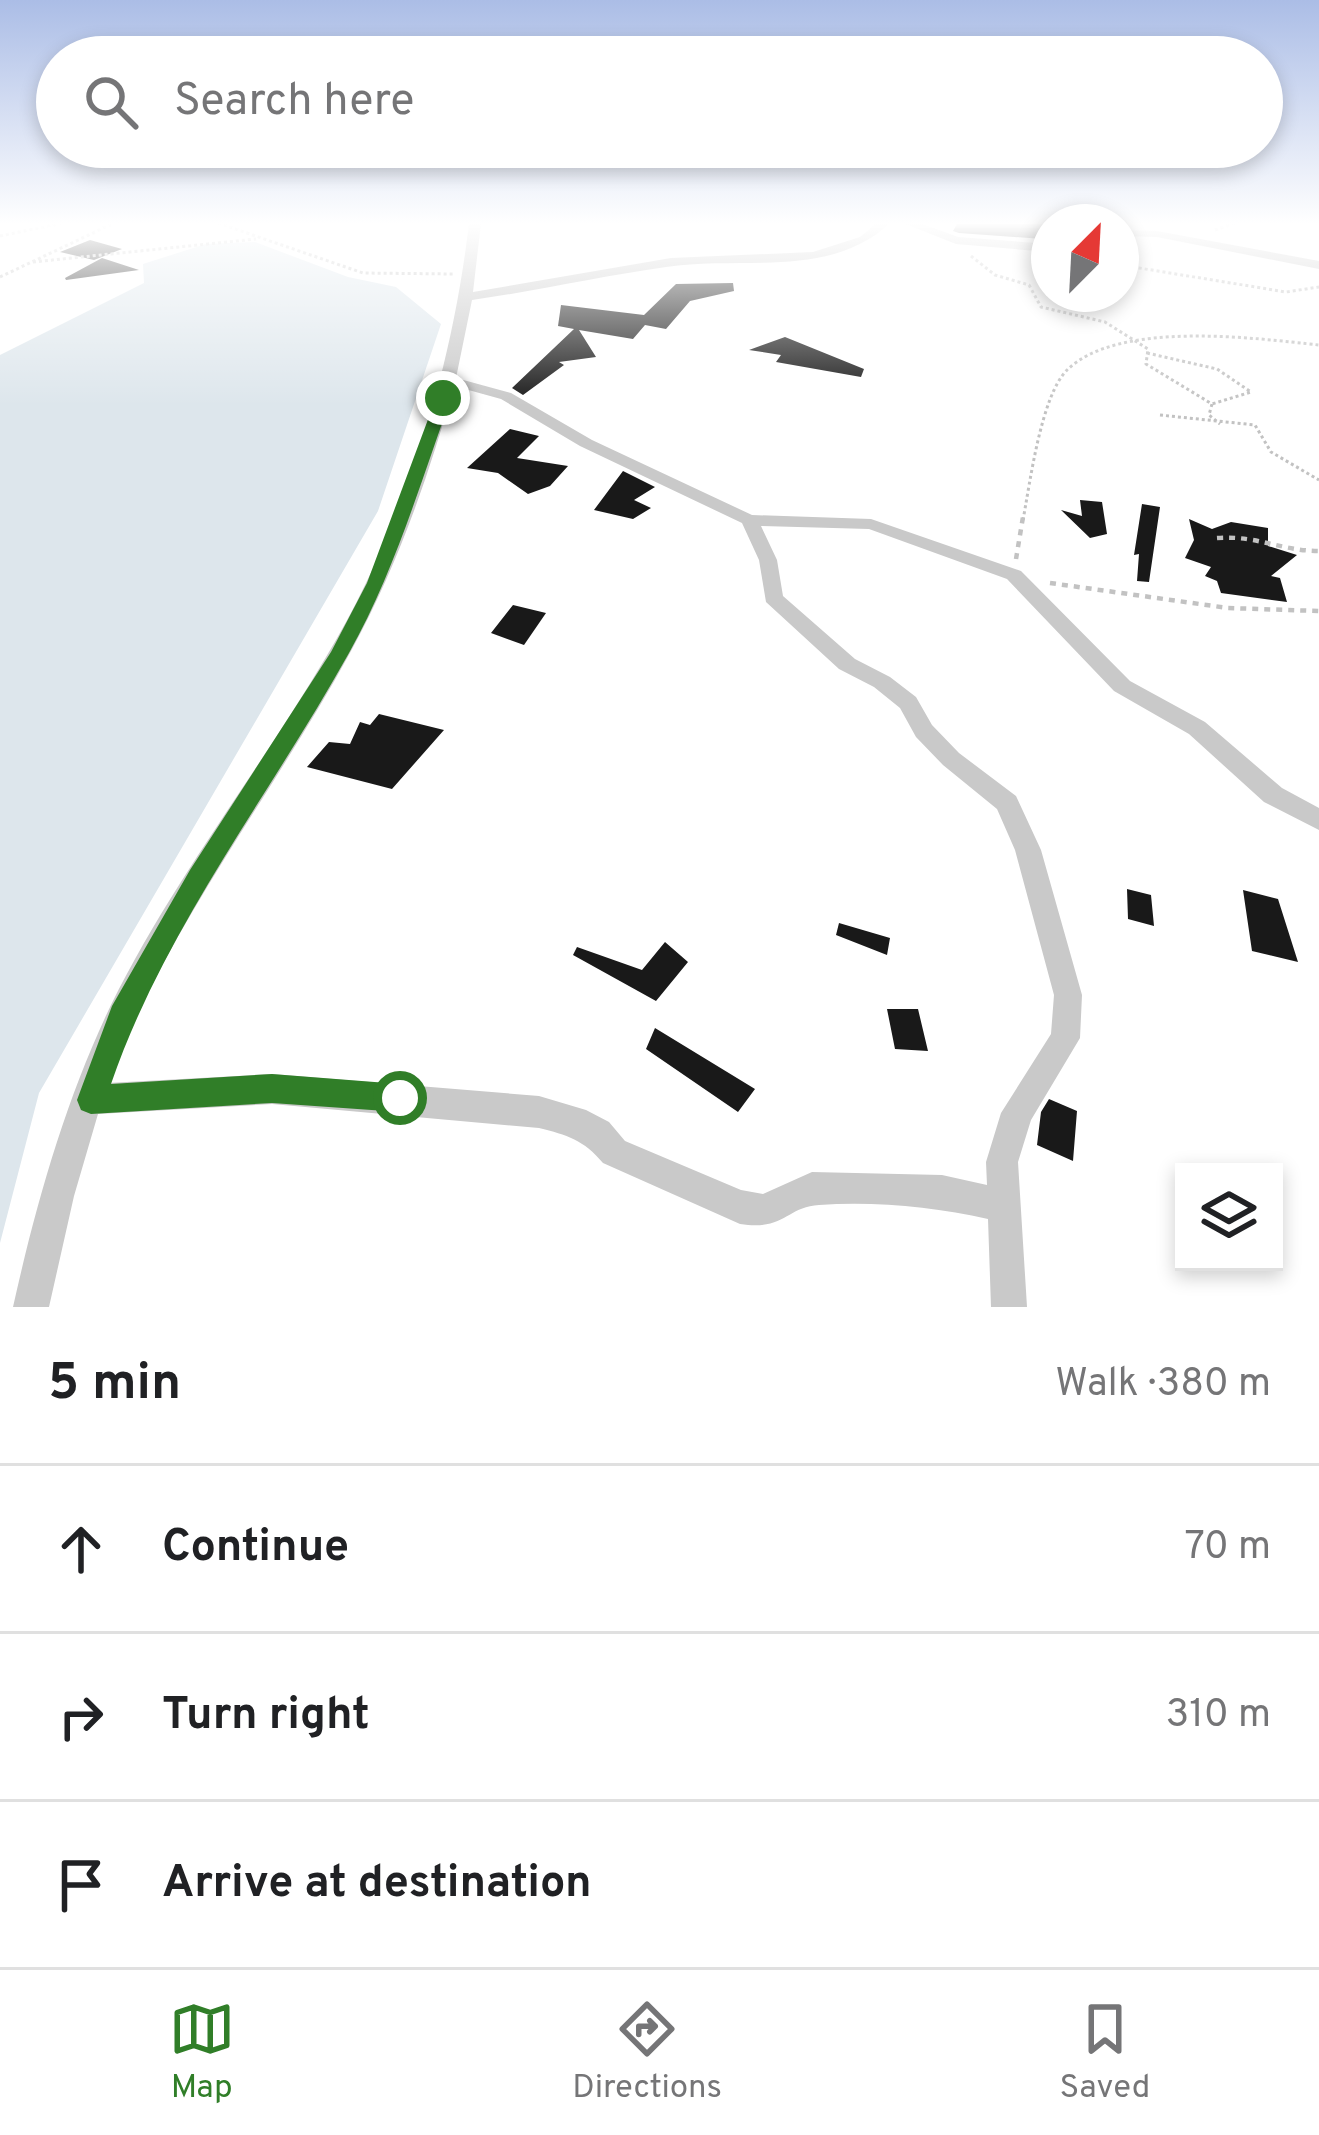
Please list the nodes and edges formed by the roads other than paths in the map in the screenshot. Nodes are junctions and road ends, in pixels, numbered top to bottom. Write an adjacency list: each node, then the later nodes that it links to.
1 (464, 284): 3 (street)
2 (544, 284): 3 (street)
3 (462, 298): 4 (street)
4 (451, 381): 5 (street); 7 (street)
5 (749, 520): 6 (street); 8 (street)
6 (1319, 820)
7 (91, 1100): 8 (street); 9 (street)
8 (1002, 1204): 10 (street)
9 (31, 1307)
10 (1009, 1307)

